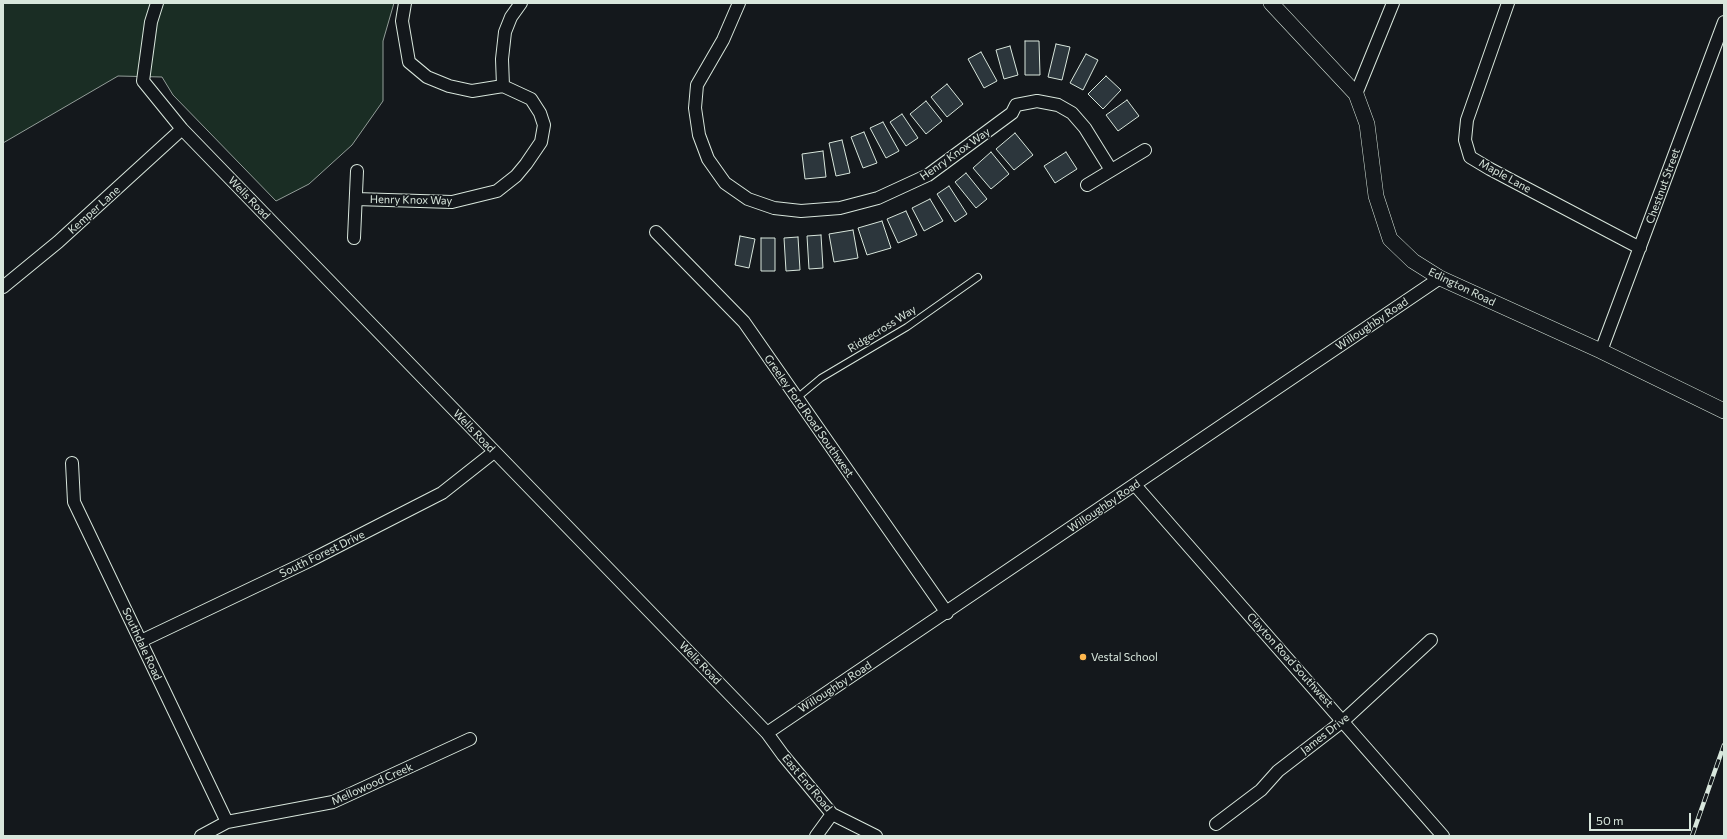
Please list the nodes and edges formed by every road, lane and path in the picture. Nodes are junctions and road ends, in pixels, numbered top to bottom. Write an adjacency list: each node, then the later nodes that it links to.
1 (157, 3): 11 (street, Wells Road)
2 (405, 3): 9 (street)
3 (521, 3): 9 (street)
4 (739, 3): 13 (street, Henry Knox Way)
5 (1270, 3): 10 (street, Edington Road)
6 (1393, 3): 10 (street)
7 (1508, 3): 19 (street, Maple Lane)
8 (1724, 22): 19 (street, Chestnut Street)
9 (503, 86): 16 (street, Henry Knox Way)
10 (1356, 94): 21 (street, Edington Road)
11 (182, 129): 22 (street, Kemper Lane); 26 (street, Wells Road)
12 (1145, 150): 13 (street)
13 (1111, 170): 15 (street)
14 (357, 171): 16 (street)
15 (1087, 185)
16 (356, 199): 18 (street)
17 (656, 232): 24 (street, Greeley Ford Road Southwest)
18 (354, 238)
19 (1640, 248): 23 (street, Chestnut Street)
20 (978, 277): 24 (lane, Ridgecross Way)
21 (1440, 278): 23 (street, Edington Road); 28 (street, Willoughby Road)
22 (3, 287)
23 (1601, 351): 25 (street, Edington Road)
24 (797, 398): 29 (street, Greeley Ford Road Southwest)
25 (1724, 411)
26 (494, 452): 31 (street, South Forest Drive); 33 (street, Wells Road)
27 (72, 463): 31 (street, Southdale Road)
28 (1135, 485): 29 (street, Willoughby Road); 32 (street, Clayton Road Southwest)
29 (947, 613): 33 (street, Willoughby Road)
30 (1431, 640): 32 (street, James Drive)
31 (141, 641): 36 (street, Southdale Road)
32 (1343, 721): 37 (street, James Drive); 41 (street, Clayton Road Southwest)
33 (767, 733): 35 (street, East End Road)
34 (470, 738): 36 (street, Mellowood Creek)
35 (832, 814): 39 (street); 40 (street, East End Road)
36 (226, 822): 38 (street, Mellowood Creek)
37 (1216, 824)
38 (201, 836)
39 (816, 836)
40 (876, 836)
41 (1443, 836)

